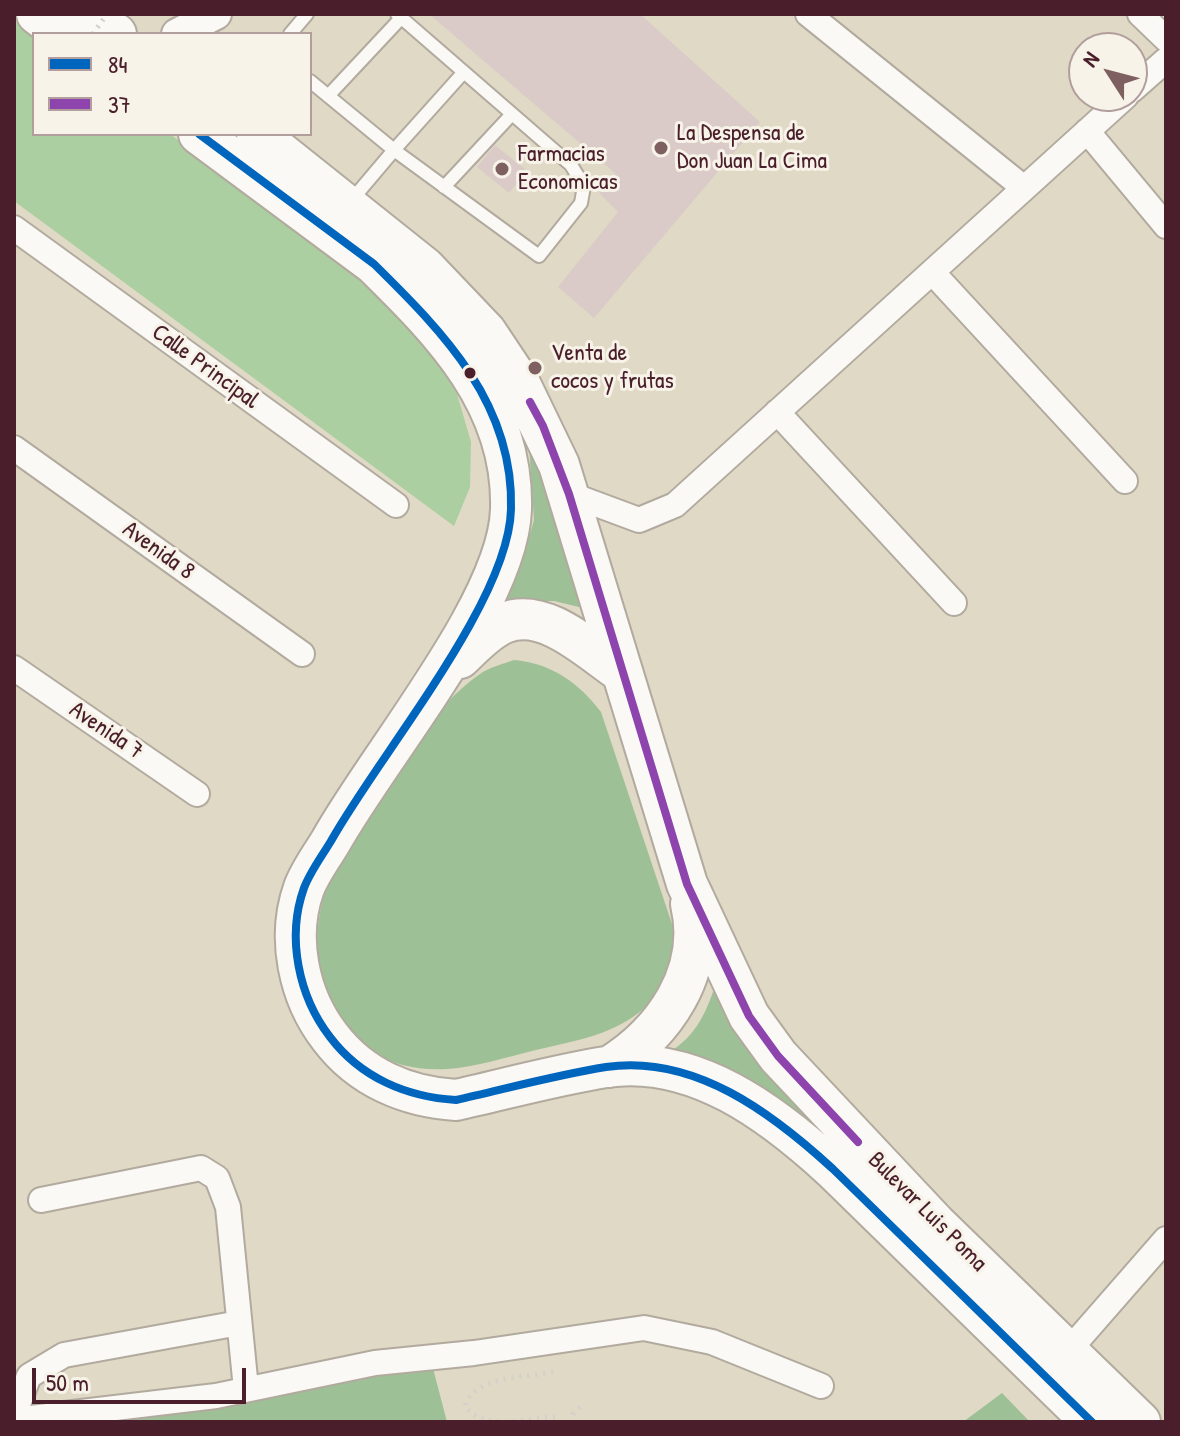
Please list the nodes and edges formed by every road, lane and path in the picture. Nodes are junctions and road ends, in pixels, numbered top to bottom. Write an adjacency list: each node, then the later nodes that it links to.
1 (37, 14): 9 (highway)
2 (87, 14): 11 (highway)
3 (107, 14): 10 (path, bridge)
4 (307, 14): 13 (lane)
5 (808, 14): 27 (street)
6 (1140, 14): 14 (street)
7 (399, 16): 16 (lane); 19 (lane)
8 (213, 22): 12 (street)
9 (61, 32)
10 (94, 32)
11 (113, 32)
12 (183, 32)
13 (292, 32)
14 (1166, 39)
15 (1166, 60): 17 (street)
16 (463, 73): 21 (lane); 25 (lane)
17 (1148, 76)
18 (312, 83): 19 (lane)
19 (328, 96): 25 (lane)
20 (1108, 112): 22 (street)
21 (512, 114): 26 (lane); 26 (lane)
22 (1087, 131): 27 (street); 29 (street)
23 (202, 136): 41 (highway)
24 (260, 136): 28 (highway, Bulevar Luis Poma)
25 (394, 150): 26 (lane); 28 (lane)
26 (444, 187)
27 (1024, 188): 31 (street)
28 (348, 204): 35 (highway, Bulevar Luis Poma)
29 (1166, 226)
30 (14, 228): 36 (street, Calle Principal)
31 (932, 272): 32 (street); 34 (street)
32 (777, 412): 35 (street); 37 (street)
33 (14, 448): 38 (street, Avenida 8)
34 (1125, 481)
35 (569, 494): 40 (highway, Bulevar Luis Poma)
36 (396, 505)
37 (954, 603)
38 (302, 654)
39 (14, 668): 42 (street, Avenida 7)
40 (620, 671): 41 (highway); 43 (highway, Bulevar Luis Poma)
41 (430, 686): 44 (highway, Bulevar Luis Poma)
42 (197, 794)
43 (687, 884): 44 (highway); 49 (highway, Bulevar Luis Poma)
44 (609, 1067): 48 (highway, Bulevar Luis Poma)
45 (41, 1200): 47 (street)
46 (1166, 1239): 49 (street)
47 (239, 1323): 52 (street); 54 (street)
48 (1004, 1339): 49 (highway); 57 (highway, Bulevar Luis Poma)
49 (1069, 1350): 58 (highway, Bulevar Luis Poma)
50 (553, 1372): 55 (path)
51 (821, 1386): 52 (street)
52 (246, 1389): 54 (street)
53 (584, 1403): 56 (path)
54 (14, 1417)
55 (556, 1422)
56 (575, 1422)
57 (1092, 1422)
58 (1140, 1422)

